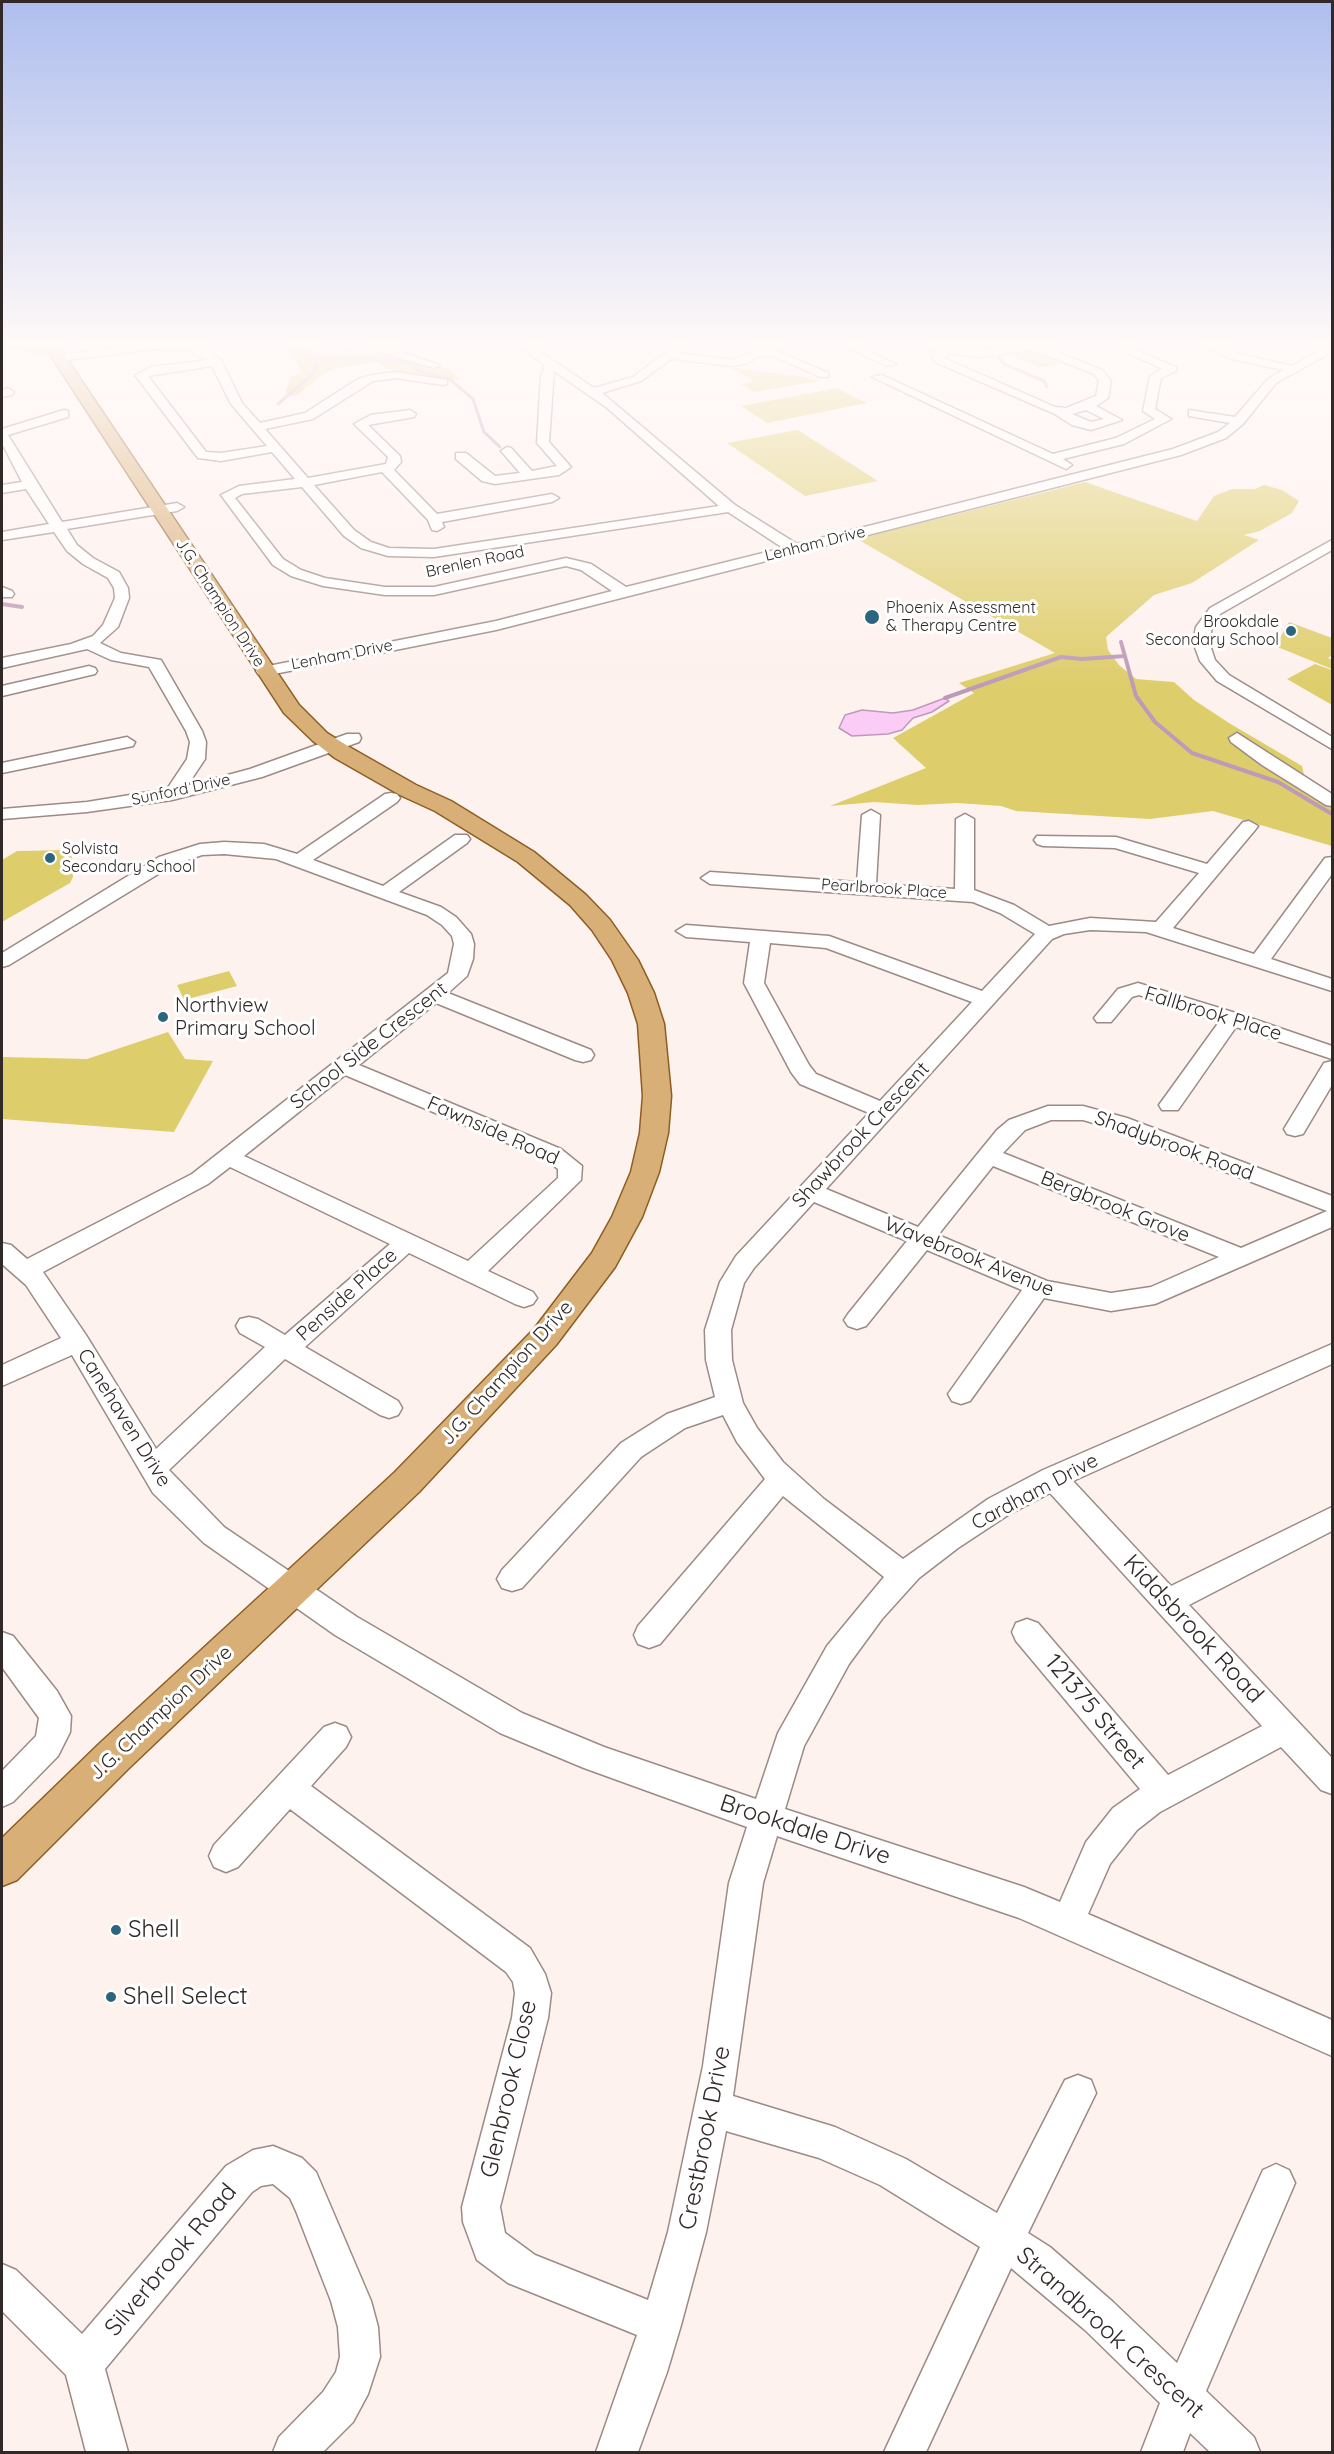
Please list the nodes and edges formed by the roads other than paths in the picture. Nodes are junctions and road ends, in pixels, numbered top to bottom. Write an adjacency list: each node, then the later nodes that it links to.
1 (16, 459): 15 (street)
2 (136, 459): 19 (main road, J.G. Champion Drive)
3 (286, 459): 14 (street)
4 (394, 459): 11 (street)
5 (464, 459): 13 (street)
6 (514, 459): 13 (street)
7 (557, 459): 13 (street)
8 (672, 459): 18 (street)
9 (1053, 459): 12 (street)
10 (1146, 459): 12 (street, Lenham Drive)
11 (385, 468): 14 (street); 17 (street)
12 (1087, 475): 23 (street, Lenham Drive)
13 (529, 476)
14 (307, 482): 18 (street); 24 (street, Brenlen Road)
15 (30, 485): 16 (street); 20 (street)
16 (2, 489)
17 (552, 498)
18 (730, 508): 23 (street)
19 (168, 509): 20 (street); 27 (main road, J.G. Champion Drive)
20 (58, 527): 21 (street); 25 (street)
21 (2, 536)
22 (1332, 544): 35 (street)
23 (795, 549): 24 (street, Lenham Drive)
24 (625, 593): 27 (street, Lenham Drive)
25 (89, 644): 26 (street); 38 (street)
26 (2, 663)
27 (274, 669): 29 (main road, J.G. Champion Drive); 36 (main road, J.G. Champion Drive)
28 (89, 671): 30 (street)
29 (297, 684)
30 (2, 691)
31 (310, 701): 32 (main road, J.G. Champion Drive)
32 (353, 738): 36 (street, Sunford Drive); 41 (main road, J.G. Champion Drive)
33 (1237, 738): 40 (street)
34 (127, 742): 37 (street)
35 (1332, 744)
36 (331, 746): 38 (street, Sunford Drive); 41 (main road, J.G. Champion Drive)
37 (2, 768)
38 (172, 795): 42 (street, Sunford Drive)
39 (391, 798): 48 (street)
40 (1332, 801)
41 (443, 806): 101 (main road, J.G. Champion Drive)
42 (2, 814)
43 (872, 815): 52 (street)
44 (965, 819): 54 (street)
45 (1249, 826): 50 (street)
46 (461, 839): 53 (street)
47 (1043, 840): 50 (street)
48 (299, 861): 53 (street, School Side Crescent); 59 (street, School Side Crescent)
49 (1332, 862): 60 (street)
50 (1211, 871): 55 (street)
51 (710, 878): 52 (street, Pearlbrook Place)
52 (866, 888): 54 (street, Pearlbrook Place)
53 (385, 893): 62 (street, School Side Crescent)
54 (964, 895): 57 (street, Pearlbrook Place)
55 (1161, 929): 57 (street); 60 (street)
56 (686, 931): 58 (street)
57 (1048, 934): 63 (street, Shawbrook Crescent)
58 (761, 936): 63 (street); 71 (street)
59 (2, 961)
60 (1259, 961): 61 (street)
61 (1332, 985)
62 (434, 995): 67 (street); 68 (street, School Side Crescent)
63 (986, 1000): 71 (street, Shawbrook Crescent)
64 (1104, 1018): 65 (street, Fallbrook Place)
65 (1233, 1018): 66 (street, Fallbrook Place); 70 (street)
66 (1332, 1053)
67 (583, 1055)
68 (343, 1066): 74 (street, School Side Crescent); 83 (street, Fawnside Road)
69 (1332, 1068): 72 (street)
70 (1170, 1105)
71 (883, 1111): 75 (street, Shawbrook Crescent)
72 (1295, 1129)
73 (988, 1156): 76 (street, Shadybrook Road); 78 (street, Shadybrook Road); 81 (street, Bergbrook Grove)
74 (228, 1157): 79 (street); 82 (street, School Side Crescent)
75 (810, 1191): 78 (street, Wavebrook Avenue); 93 (street, Shawbrook Crescent)
76 (1332, 1205)
77 (1332, 1218): 81 (street, Wavebrook Avenue)
78 (921, 1238): 84 (street, Wavebrook Avenue); 86 (street, Shadybrook Road)
79 (407, 1242): 83 (street); 89 (street, Penside Place)
80 (2, 1251): 82 (street, Canehaven Drive)
81 (1241, 1257): 84 (street, Wavebrook Avenue)
82 (26, 1270): 88 (street, Canehaven Drive)
83 (471, 1273): 85 (street)
84 (1038, 1287): 92 (street)
85 (524, 1298)
86 (857, 1320)
87 (249, 1326): 89 (street, Penside Place)
88 (77, 1342): 91 (street); 95 (street, Canehaven Drive)
89 (285, 1347): 94 (street, Penside Place); 95 (street)
90 (1332, 1353): 97 (street, Cardham Drive)
91 (2, 1377)
92 (961, 1394)
93 (730, 1403): 96 (street, Shawbrook Crescent); 100 (street)
94 (389, 1408)
95 (153, 1468): 101 (street, Canehaven Drive)
96 (782, 1478): 99 (street, Shawbrook Crescent); 104 (street)
97 (1053, 1478): 99 (street, Cardham Drive); 102 (street, Kiddsbrook Road)
98 (1332, 1518): 102 (street)
99 (904, 1576): 112 (street, Cardham Drive)
100 (512, 1579)
101 (293, 1590): 112 (street, Brookdale Drive); 114 (main road, J.G. Champion Drive)
102 (1168, 1602): 106 (street, Kiddsbrook Road)
103 (1027, 1632): 111 (street, 121375 Street)
104 (649, 1635)
105 (2, 1645): 110 (street)
106 (1286, 1729): 108 (street, Kiddsbrook Road); 111 (street)
107 (335, 1737): 109 (street)
108 (1332, 1780)
109 (288, 1788): 113 (street); 122 (street, Glenbrook Close)
110 (2, 1792)
111 (1163, 1793): 115 (street)
112 (765, 1817): 115 (street, Brookdale Drive); 118 (street, Crestbrook Drive)
113 (226, 1856)
114 (2, 1866)
115 (1068, 1922): 116 (street, Brookdale Drive)
116 (1332, 2038)
117 (1078, 2093): 120 (street)
118 (712, 2108): 120 (street, Strandbrook Crescent); 122 (street, Crestbrook Drive)
119 (1275, 2183): 124 (street)
120 (1004, 2240): 124 (street, Strandbrook Crescent); 128 (street)
121 (2, 2284): 123 (street)
122 (661, 2325): 127 (street, Crestbrook Drive)
123 (83, 2364): 125 (street); 126 (street, Silverbrook Road)
124 (1183, 2396): 129 (street); 130 (street, Strandbrook Crescent)
125 (107, 2452)
126 (294, 2452)
127 (616, 2452)
128 (904, 2452)
129 (1162, 2452)
130 (1239, 2452)

